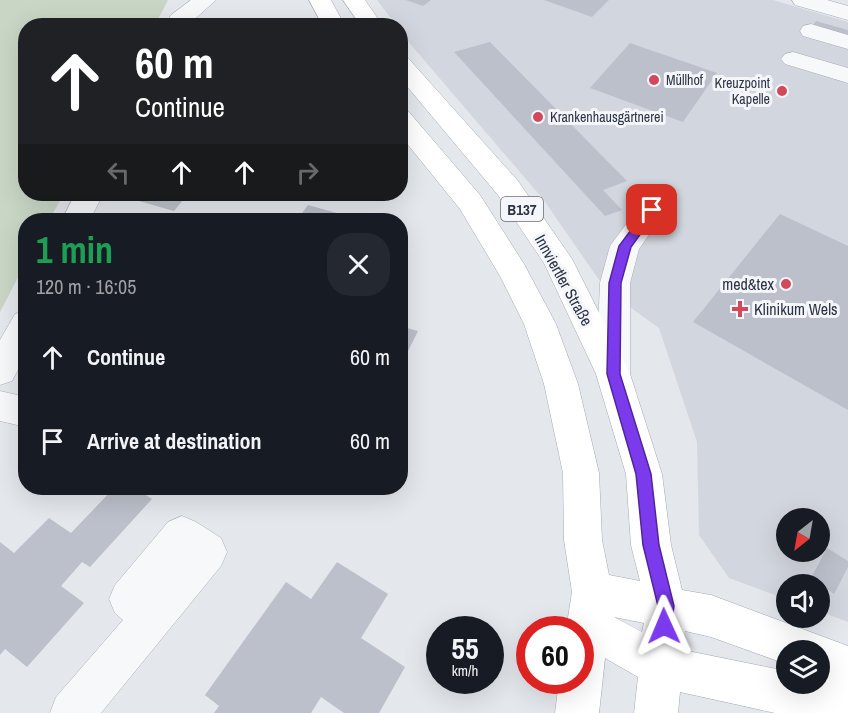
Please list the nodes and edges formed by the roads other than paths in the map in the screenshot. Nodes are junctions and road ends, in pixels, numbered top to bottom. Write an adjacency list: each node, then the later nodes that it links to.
1 (205, 0): 6 (street)
2 (320, 0): 7 (main road)
3 (354, 0): 8 (main road)
4 (816, 1): 5 (street)
5 (848, 13)
6 (182, 18)
7 (330, 18)
8 (366, 18)
9 (811, 31): 10 (street)
10 (848, 42)
11 (793, 59): 13 (street)
12 (408, 72): 18 (main road, Innviertler Straße / B137)
13 (848, 76)
14 (408, 128): 22 (main road, B137)
15 (652, 210): 18 (street)
16 (18, 338): 17 (street)
17 (0, 371)
18 (614, 374): 21 (main road, Innviertler Straße / B137)
19 (0, 406): 20 (street)
20 (18, 410)
21 (666, 606): 22 (main road); 24 (main road); 26 (main road, Innviertler Straße / B137)
22 (590, 608): 26 (main road); 30 (main road, B137)
23 (152, 617): 29 (street)
24 (778, 640)
25 (830, 659): 27 (main road)
26 (661, 666): 28 (main road); 31 (main road, Innviertler Straße / B137)
27 (848, 668)
28 (848, 706)
29 (72, 713)
30 (577, 713)
31 (656, 713)

